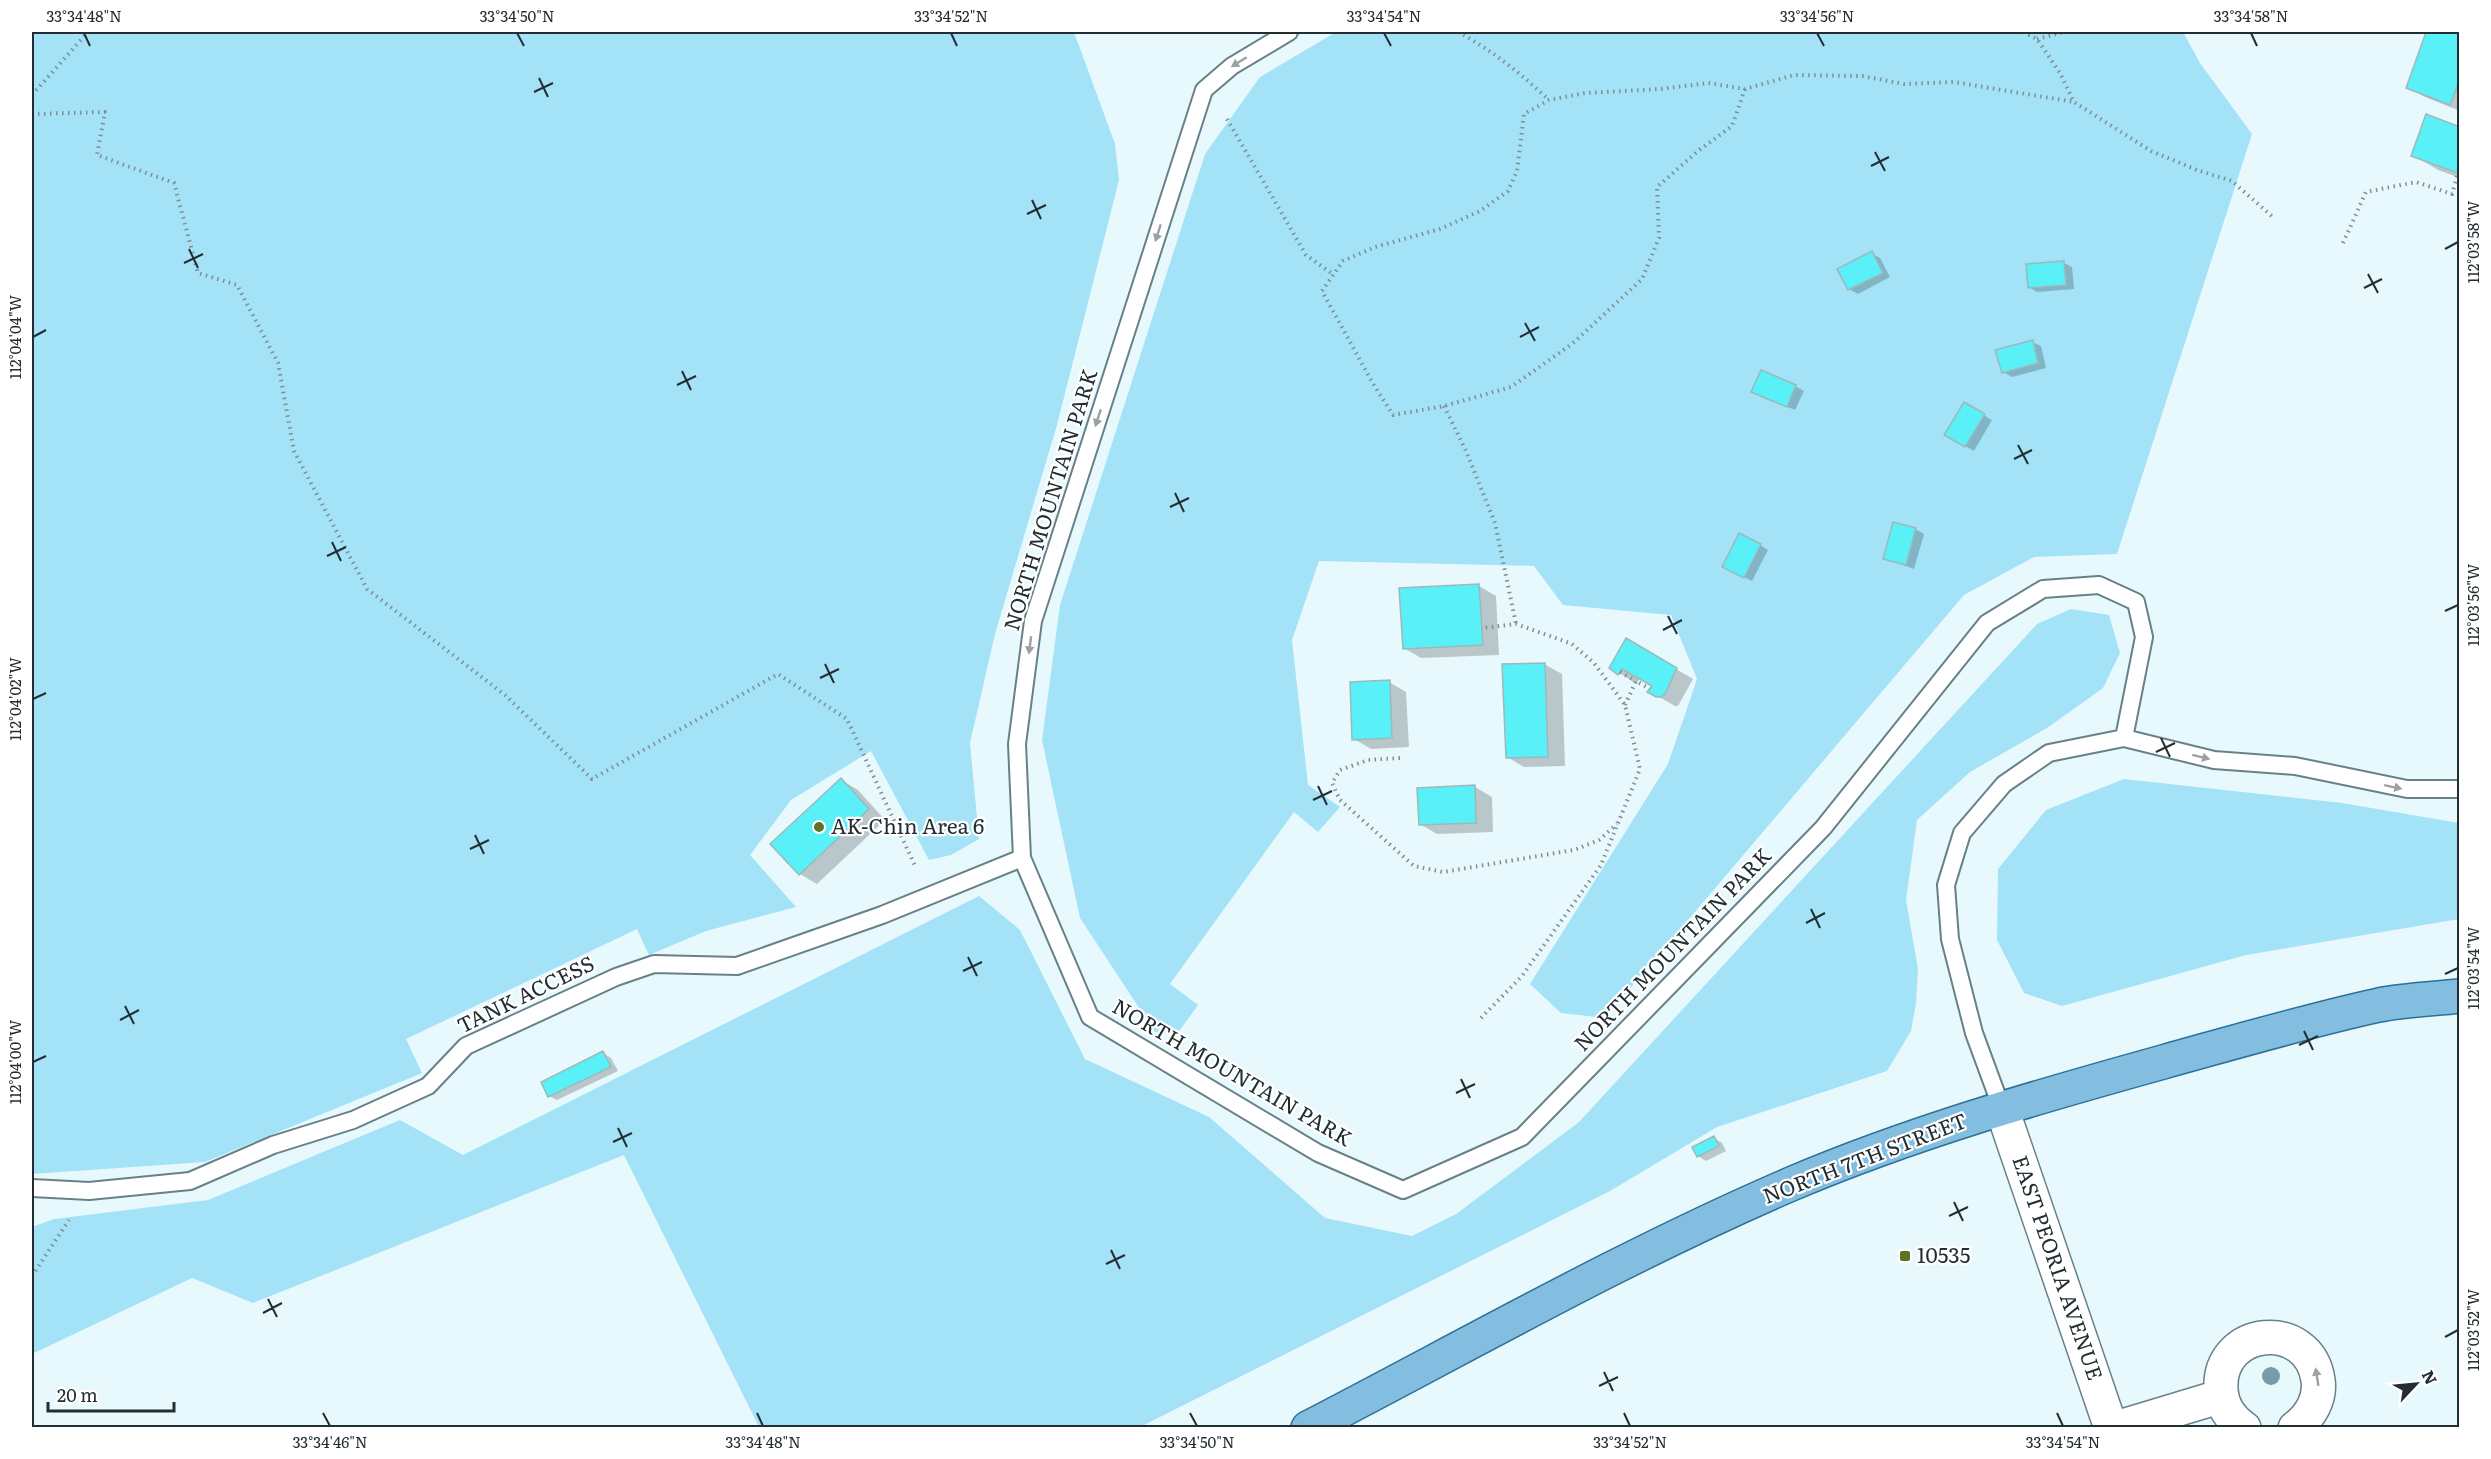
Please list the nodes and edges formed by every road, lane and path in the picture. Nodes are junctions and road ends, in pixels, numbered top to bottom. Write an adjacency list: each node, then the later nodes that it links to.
1 (88, 32): 8 (path)
2 (1289, 32): 28 (lane, NORTH MOUNTAIN PARK, one-way to 28)
3 (1458, 32): 9 (path)
4 (2023, 32): 6 (path)
5 (2064, 32): 6 (path)
6 (2037, 39): 10 (path)
7 (1746, 89): 9 (path); 10 (path); 17 (path)
8 (32, 95)
9 (1550, 100): 16 (path)
10 (2074, 102): 14 (path)
11 (32, 114): 29 (path)
12 (1229, 121): 16 (path)
13 (2458, 173): 15 (path)
14 (2275, 219)
15 (2343, 243)
16 (1334, 275): 17 (path)
17 (1444, 406): 18 (path)
18 (1516, 624): 19 (path); 23 (path)
19 (1482, 628)
20 (1620, 672): 21 (path)
21 (1636, 681): 22 (path); 23 (path)
22 (1650, 689)
23 (1625, 705): 27 (path)
24 (2124, 738): 26 (lane, one-way to 26); 28 (lane, NORTH MOUNTAIN PARK); 32 (lane)
25 (1400, 758): 27 (path)
26 (2460, 789)
27 (1617, 824): 31 (path)
28 (1022, 858): 29 (lane, TANK ACCESS)
29 (929, 897): 34 (lane, TANK ACCESS)
30 (2460, 996): 32 (main road, NORTH 7TH STREET)
31 (1481, 1018)
32 (2002, 1109): 37 (main road, NORTH 7TH STREET); 38 (street, EAST PEORIA AVENUE)
33 (32, 1188): 34 (lane, TANK ACCESS)
34 (88, 1191): 35 (path)
35 (32, 1276)
36 (2222, 1396): 39 (street); 40 (street); 41 (street, one-way to 36)
37 (1308, 1428)
38 (2112, 1428)
39 (2116, 1428)
40 (2244, 1428)
41 (2295, 1428)

